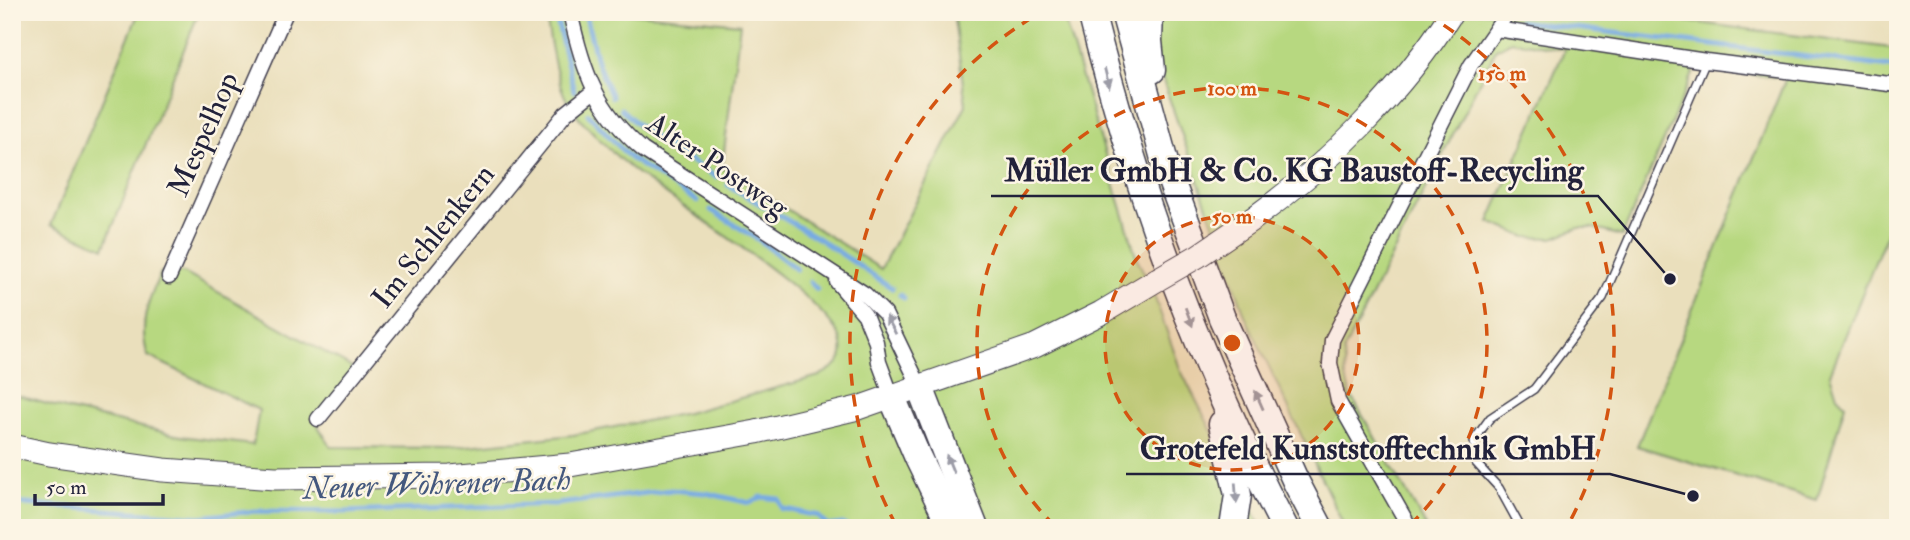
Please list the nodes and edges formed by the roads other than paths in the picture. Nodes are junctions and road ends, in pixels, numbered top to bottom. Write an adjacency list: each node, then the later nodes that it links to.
1 (286, 12): 14 (street, Mespelhop)
2 (570, 12): 11 (street, Alter Postweg)
3 (1091, 12): 15 (highway, one-way to 15)
4 (1124, 12): 12 (highway)
5 (1150, 12): 12 (highway)
6 (1452, 12): 16 (main road, bridge)
7 (1508, 12): 8 (street)
8 (1496, 29): 9 (street); 25 (street)
9 (1706, 61): 10 (street); 26 (lane)
10 (1898, 85)
11 (594, 91): 13 (street, Alter Postweg); 18 (street, Im Schlenkern)
12 (1160, 141): 24 (highway, one-way to 12)
13 (825, 268): 16 (street, Alter Postweg, one-way to 13); 17 (street, Alter Postweg)
14 (169, 277)
15 (1212, 378): 22 (highway, one-way to 22); 23 (highway)
16 (920, 387): 17 (main road); 21 (highway, one-way to 16)
17 (892, 397): 19 (main road); 20 (highway)
18 (318, 419)
19 (12, 446)
20 (952, 528)
21 (975, 528)
22 (1233, 528)
23 (1285, 528)
24 (1320, 528)
25 (1410, 528)
26 (1521, 528)

